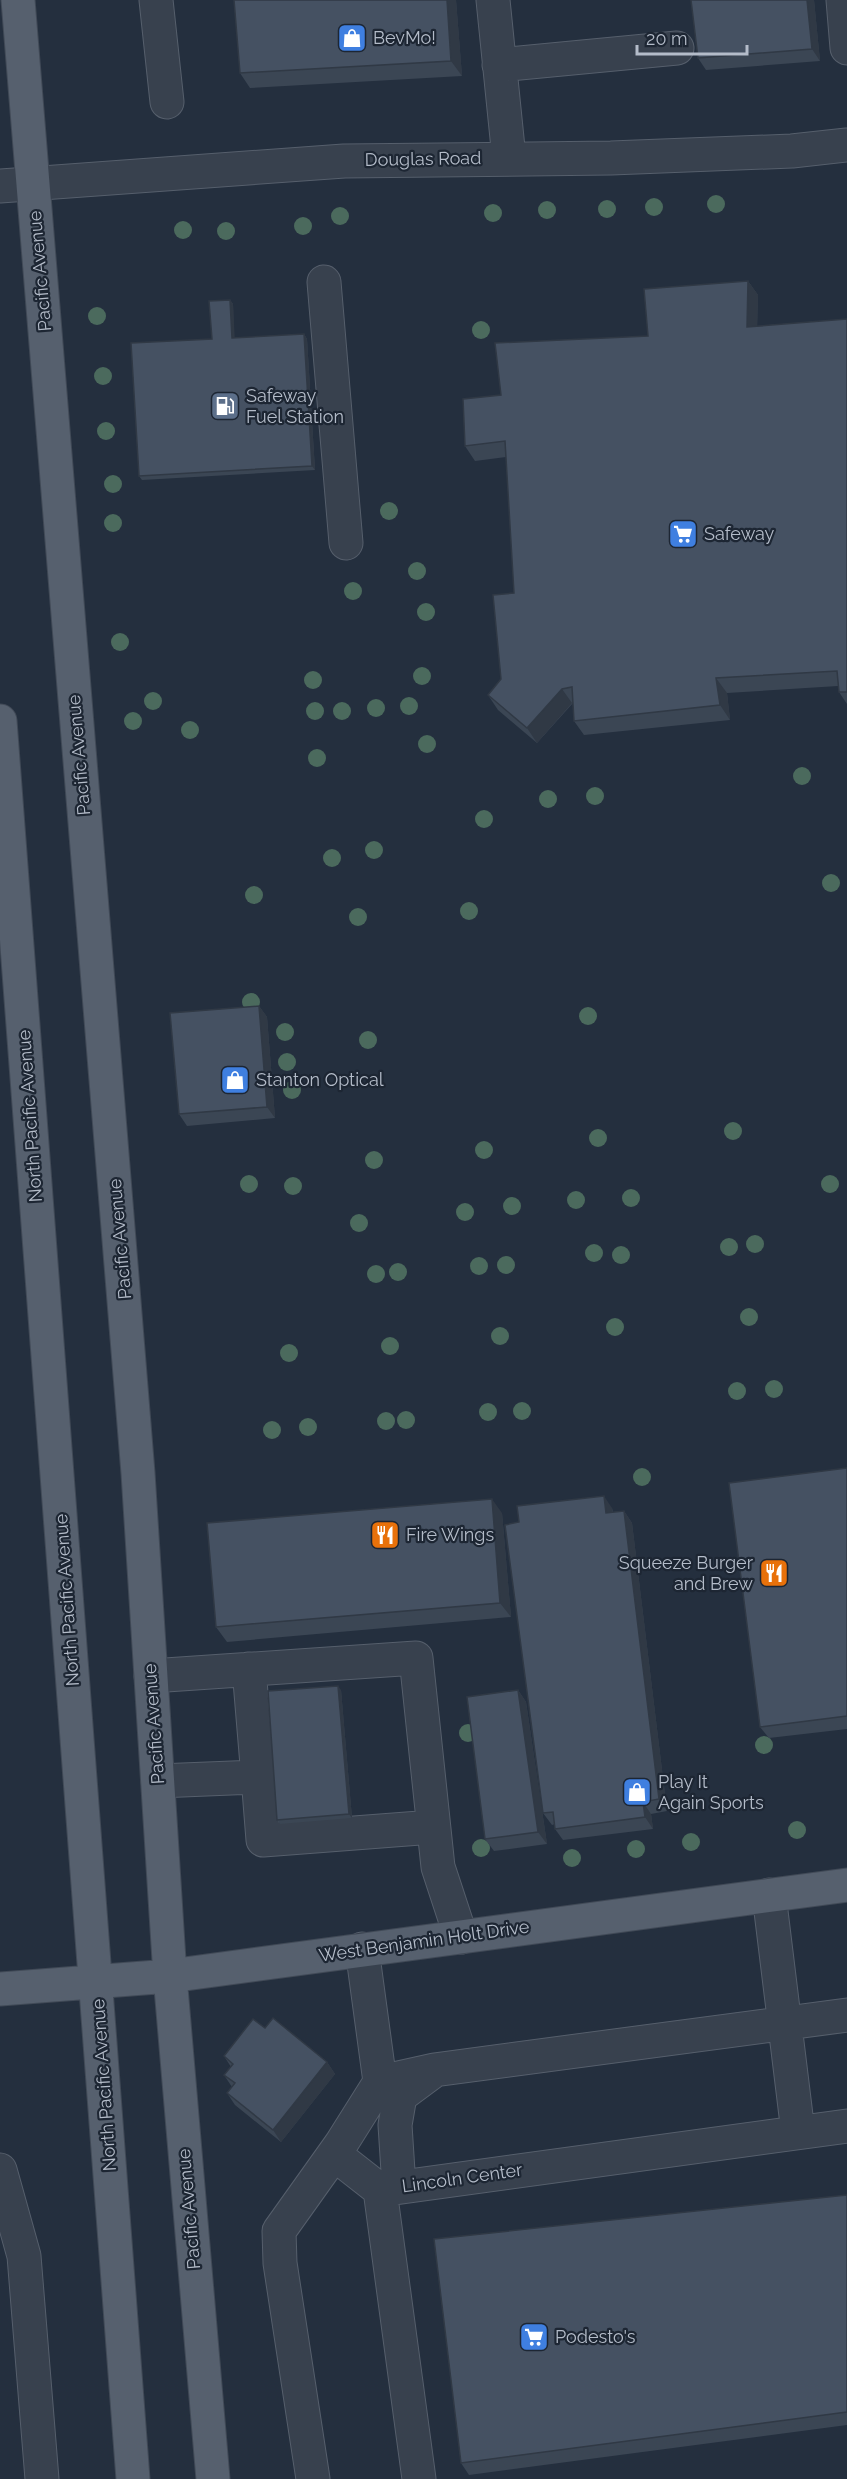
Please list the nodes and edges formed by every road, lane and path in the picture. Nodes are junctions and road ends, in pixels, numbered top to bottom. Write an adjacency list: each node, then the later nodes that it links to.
1 (18, 0): 11 (main road, Pacific Avenue)
2 (156, 0): 8 (street)
3 (493, 0): 7 (street)
4 (843, 0): 6 (street)
5 (677, 48): 7 (street)
6 (847, 48)
7 (499, 65): 10 (street)
8 (167, 102)
9 (847, 145): 10 (street, Douglas Road)
10 (509, 158): 11 (street, Douglas Road)
11 (33, 184): 12 (street, Douglas Road); 17 (main road, Pacific Avenue)
12 (0, 186)
13 (324, 282): 14 (street)
14 (346, 543)
15 (0, 721): 26 (main road, North Pacific Avenue)
16 (249, 1670): 17 (street); 18 (street); 20 (street)
17 (151, 1676): 19 (main road, Pacific Avenue)
18 (258, 1777): 19 (street); 20 (street)
19 (158, 1781): 25 (main road, Pacific Avenue)
20 (433, 1827): 23 (street)
21 (847, 1885): 22 (main road, West Benjamin Holt Drive)
22 (769, 1895): 23 (main road, West Benjamin Holt Drive); 29 (street)
23 (461, 1937): 24 (main road, West Benjamin Holt Drive)
24 (362, 1949): 25 (main road, West Benjamin Holt Drive); 31 (street)
25 (170, 1976): 26 (main road, West Benjamin Holt Drive); 39 (main road, Pacific Avenue)
26 (96, 1982): 27 (main road, West Benjamin Holt Drive); 38 (main road, North Pacific Avenue)
27 (0, 1989)
28 (847, 2015): 29 (street)
29 (784, 2023): 30 (street); 33 (street)
30 (434, 2070): 31 (street); 36 (street)
31 (380, 2082): 34 (street)
32 (847, 2126): 33 (street, Lincoln Center)
33 (798, 2132): 36 (street, Lincoln Center)
34 (334, 2154): 36 (street); 40 (street)
35 (0, 2170): 37 (street)
36 (390, 2188): 41 (street, Lincoln Center)
37 (42, 2479)
38 (133, 2479)
39 (213, 2479)
40 (313, 2479)
41 (419, 2479)

